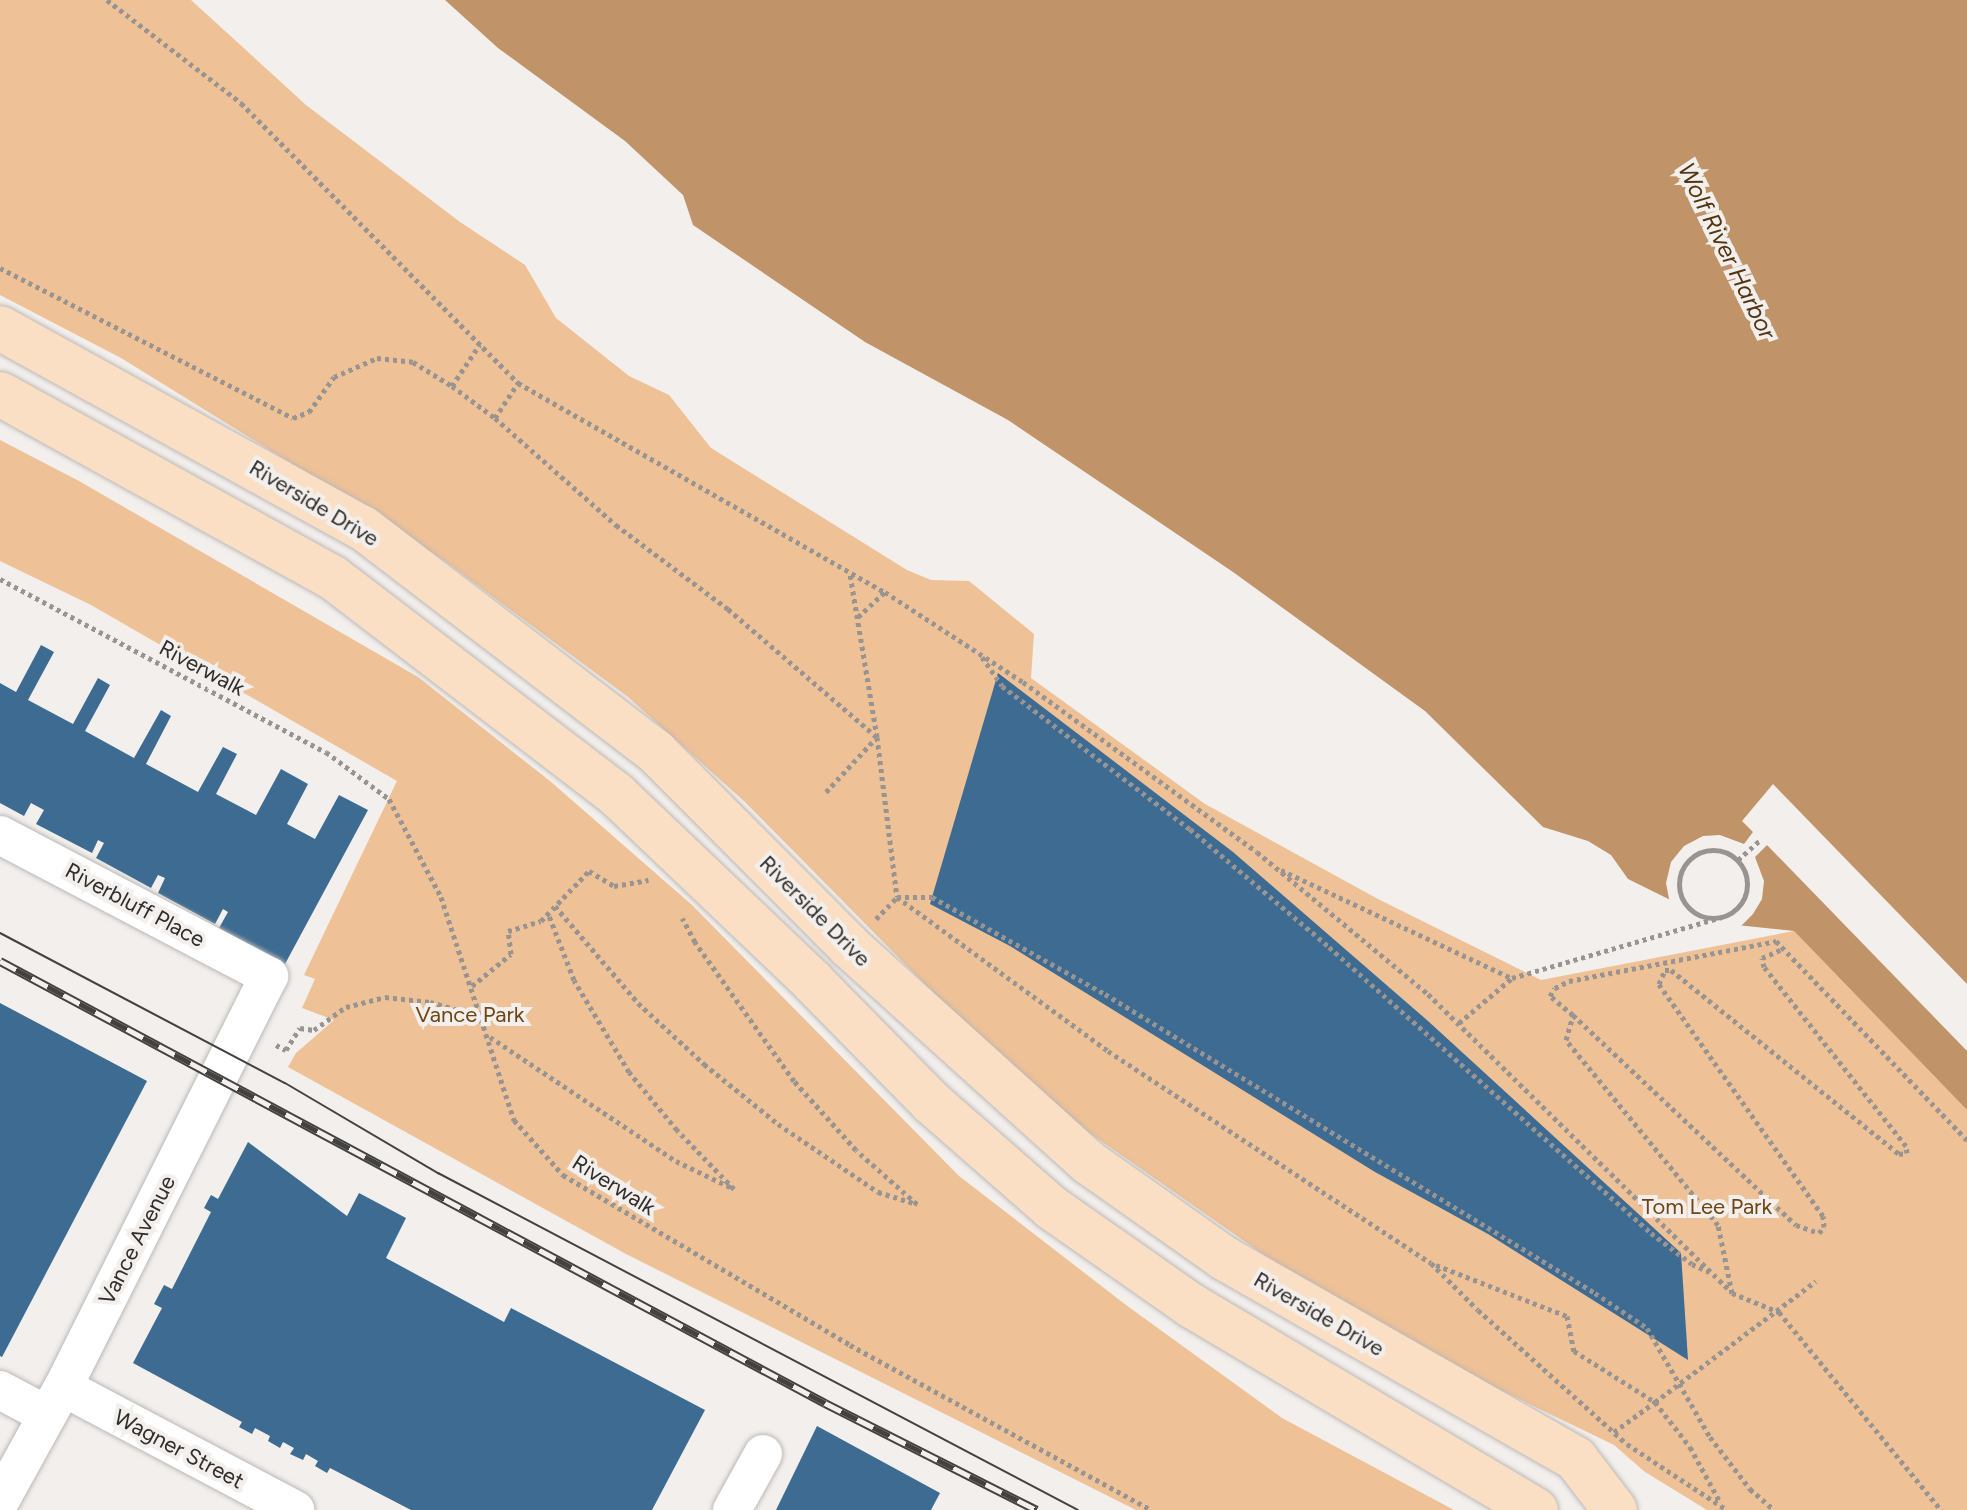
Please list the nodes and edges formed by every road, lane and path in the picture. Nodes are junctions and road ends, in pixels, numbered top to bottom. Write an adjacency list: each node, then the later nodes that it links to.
1 (107, 0): 4 (path)
2 (0, 268): 6 (path)
3 (0, 328): 54 (main road, Riverside Drive)
4 (480, 344): 5 (path); 6 (path)
5 (518, 383): 8 (path); 9 (path)
6 (452, 386): 8 (path)
7 (0, 394): 53 (main road)
8 (495, 418): 14 (path)
9 (850, 573): 11 (path); 12 (path)
10 (0, 579): 30 (path, Riverwalk)
11 (885, 592): 12 (path); 13 (path)
12 (857, 618): 14 (path)
13 (979, 653): 19 (path); 38 (path)
14 (877, 737): 15 (path); 21 (path)
15 (826, 792)
16 (0, 835): 28 (street, Riverbluff Place)
17 (1761, 839): 18 (path)
18 (1738, 860): 25 (path); 25 (path)
19 (1275, 867): 29 (path); 33 (path)
20 (661, 878): 22 (path)
21 (897, 897): 26 (path); 37 (path); 42 (path)
22 (555, 906): 23 (path); 24 (path)
23 (548, 913): 30 (path); 35 (path)
24 (681, 917)
25 (1722, 917): 29 (path)
26 (867, 928)
27 (1782, 949): 31 (path); 31 (path); 36 (path)
28 (269, 976): 34 (street, Vance Avenue)
29 (1512, 978): 33 (path)
30 (472, 986): 32 (path, Riverwalk)
31 (1573, 1015): 40 (path)
32 (483, 1017): 34 (path); 35 (path, Riverwalk)
33 (1459, 1023): 38 (path)
34 (244, 1028): 44 (street, Vance Avenue)
35 (489, 1036): 52 (path, Riverwalk)
36 (1967, 1140)
37 (1431, 1263): 45 (path); 46 (path)
38 (1712, 1273): 40 (path)
39 (1816, 1281): 41 (path)
40 (1732, 1293): 41 (path)
41 (1779, 1312): 42 (path); 56 (path)
42 (1678, 1386): 45 (path); 55 (path)
43 (0, 1390): 44 (street, Wagner Street)
44 (55, 1401): 48 (street, Vance Avenue); 50 (street, Wagner Street)
45 (1655, 1402): 46 (path); 49 (path)
46 (1614, 1432): 49 (path)
47 (763, 1454): 51 (street)
48 (0, 1501)
49 (1725, 1508)
50 (295, 1510)
51 (732, 1510)
52 (1151, 1510)
53 (1536, 1510)
54 (1615, 1510)
55 (1774, 1510)
56 (1941, 1510)

